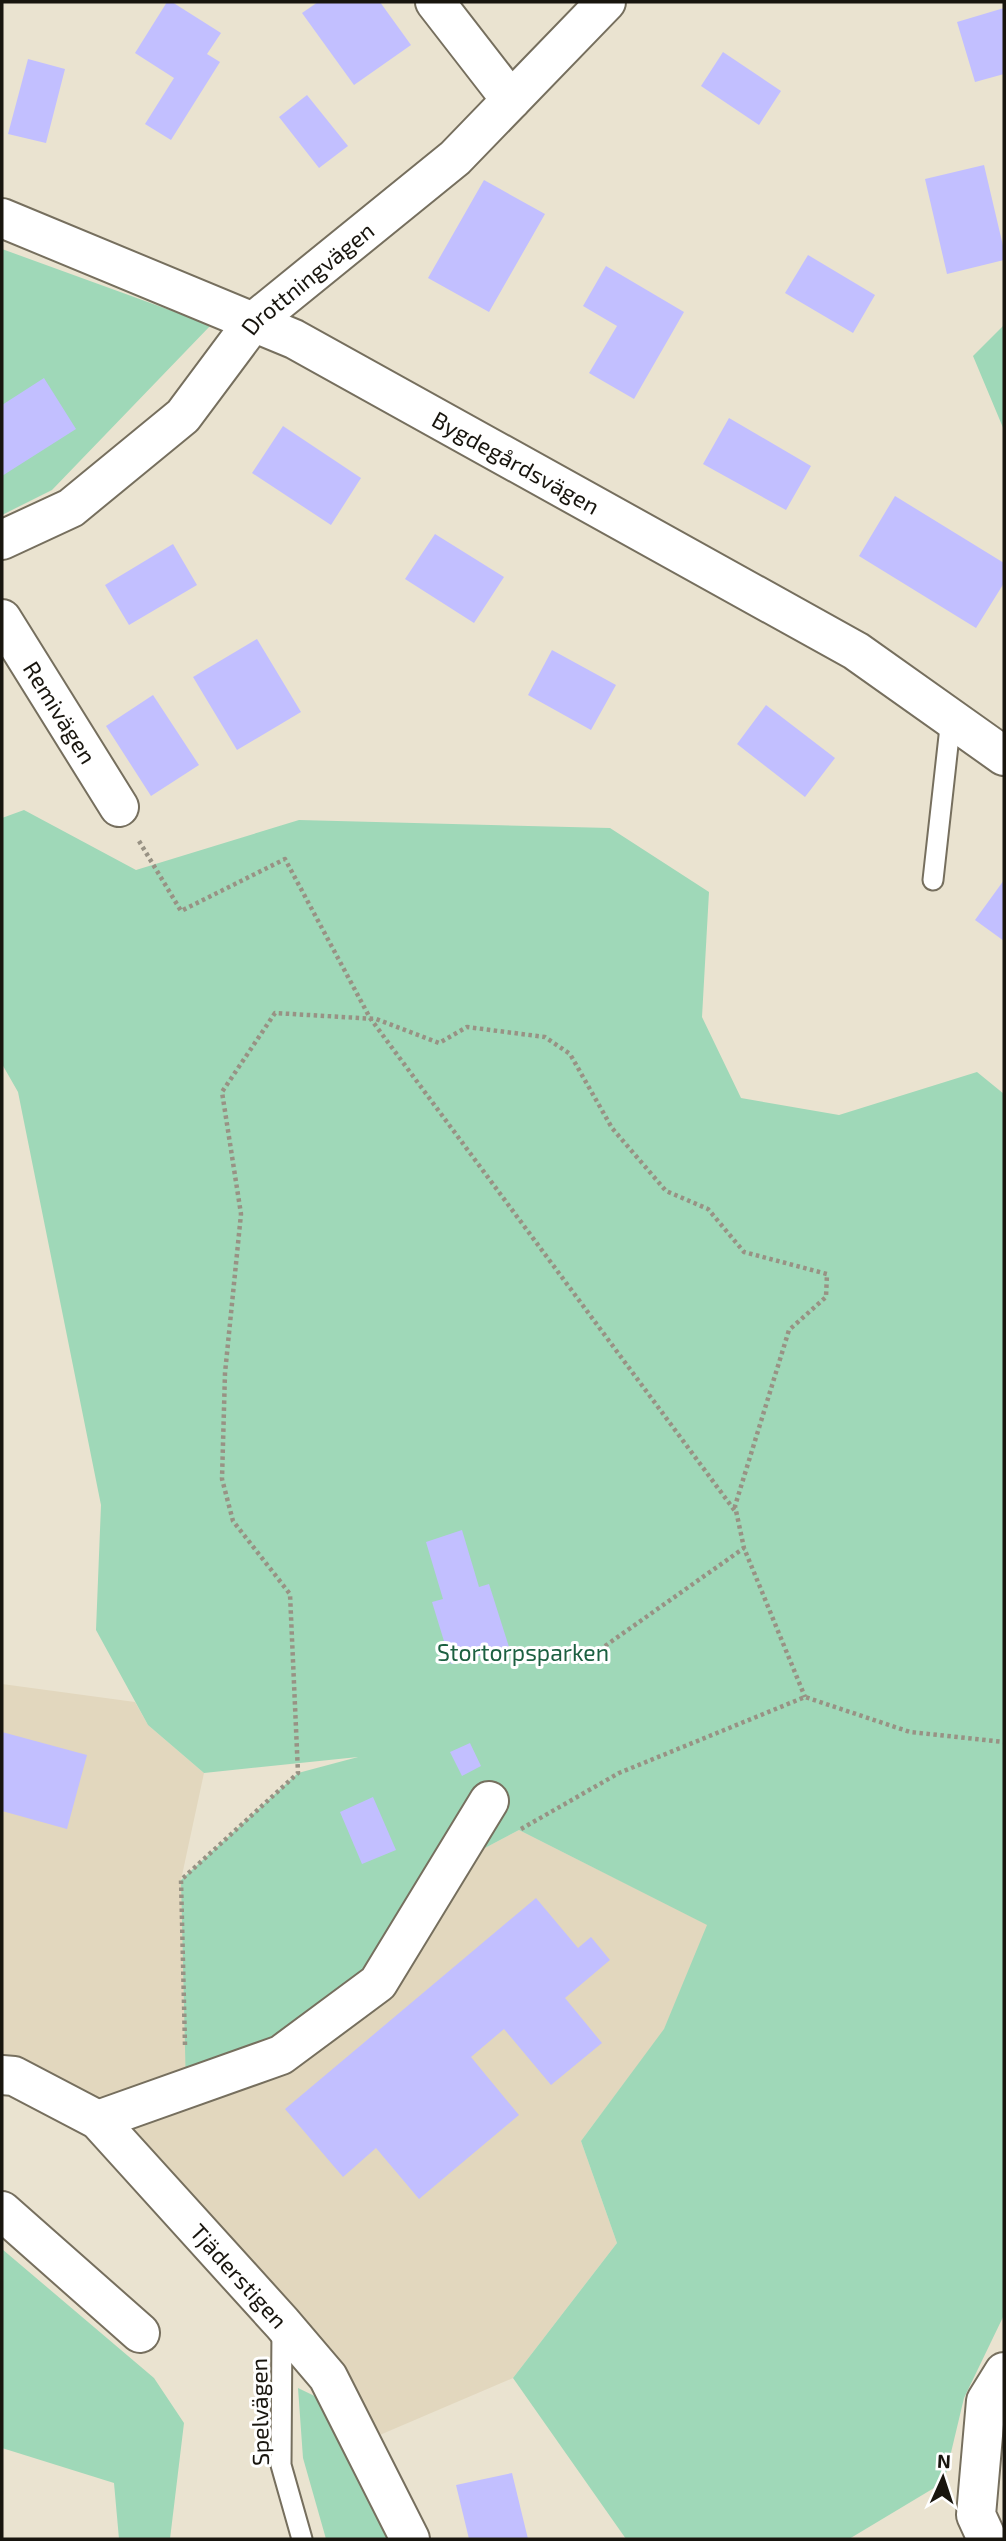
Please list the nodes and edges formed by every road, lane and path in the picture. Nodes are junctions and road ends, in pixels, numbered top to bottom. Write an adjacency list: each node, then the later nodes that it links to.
1 (435, 2): 3 (street)
2 (606, 2): 3 (street, Drottningvägen)
3 (511, 100): 5 (street, Drottningvägen)
4 (2, 218): 5 (street, Bygdegårdsvägen)
5 (253, 322): 6 (street, Drottningvägen); 8 (street, Bygdegårdsvägen)
6 (2, 540)
7 (2, 619): 10 (street, Remivägen)
8 (951, 718): 9 (street, Bygdegårdsvägen); 11 (lane)
9 (1004, 756)
10 (119, 807): 12 (path)
11 (933, 880)
12 (370, 1018): 13 (path); 13 (path); 21 (path)
13 (736, 1513): 14 (path)
14 (744, 1548): 15 (path); 16 (path)
15 (605, 1646)
16 (805, 1697): 17 (path); 19 (path)
17 (1004, 1742)
18 (489, 1801): 21 (street)
19 (519, 1830)
20 (2, 2075): 22 (street, Tjäderstigen)
21 (186, 2089): 22 (street)
22 (98, 2120): 24 (street, Tjäderstigen)
23 (2, 2211): 25 (street)
24 (282, 2323): 27 (lane, Spelvägen); 28 (street, Tjäderstigen)
25 (140, 2333)
26 (1004, 2372): 29 (street)
27 (302, 2539)
28 (410, 2539)
29 (987, 2539)

